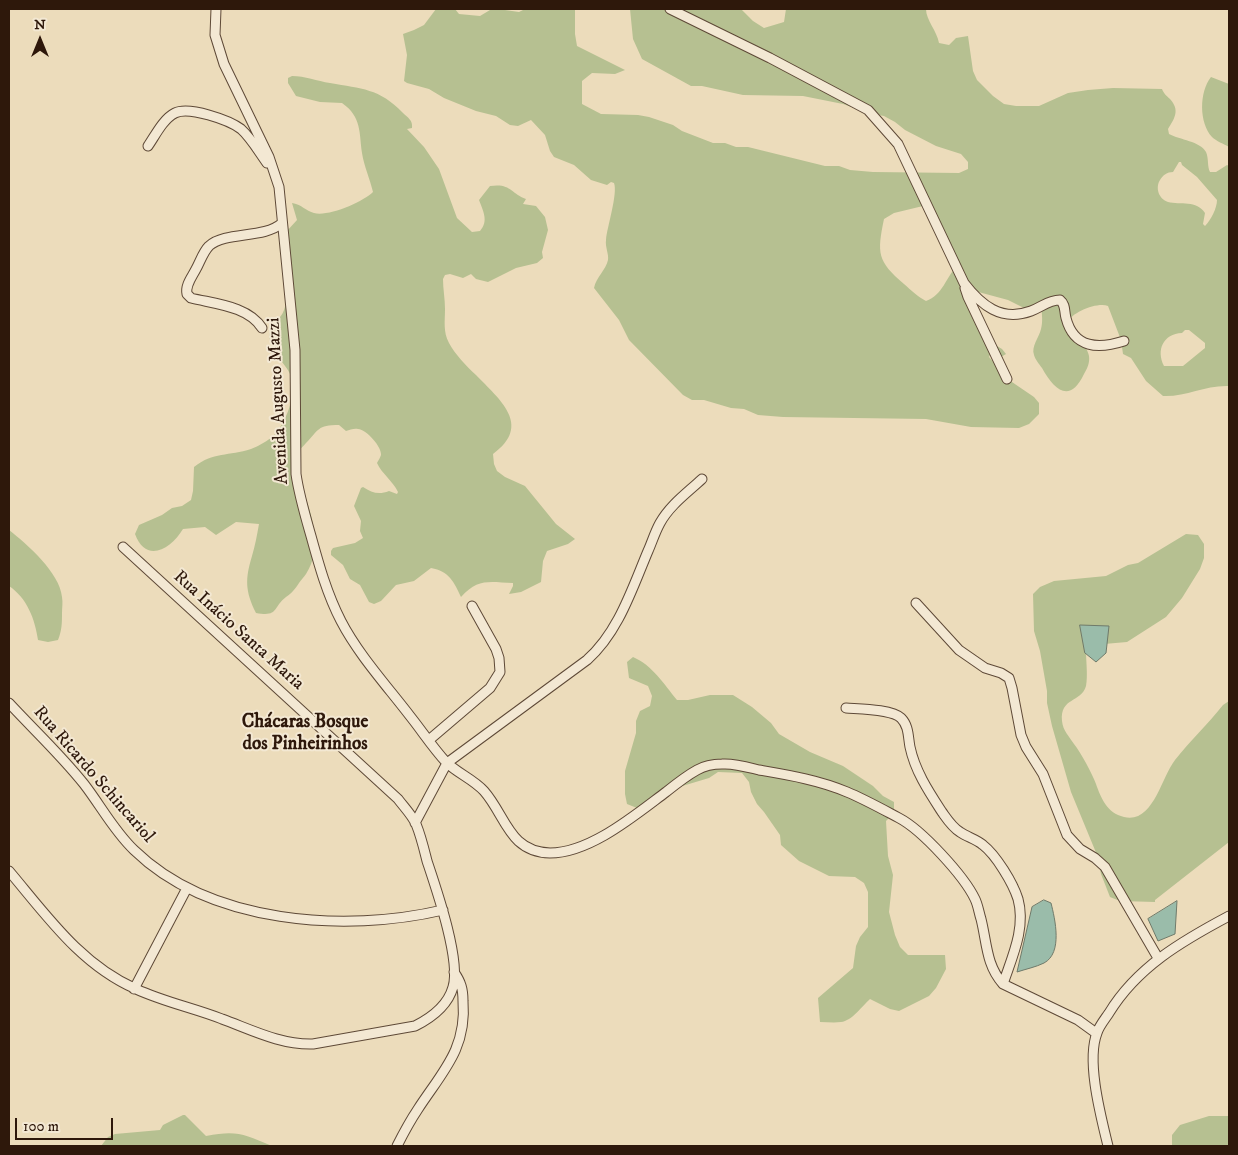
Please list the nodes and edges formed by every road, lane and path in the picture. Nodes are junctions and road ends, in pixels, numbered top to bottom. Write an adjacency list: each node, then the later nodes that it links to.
1 (216, 9): 4 (street, Avenida Augusto Mazzi)
2 (670, 9): 6 (street)
3 (148, 146): 4 (street)
4 (274, 172): 5 (street, Avenida Augusto Mazzi)
5 (282, 223): 7 (street); 16 (street, Avenida Augusto Mazzi)
6 (964, 283): 8 (street); 9 (street)
7 (262, 328)
8 (1124, 341)
9 (1007, 379)
10 (702, 479): 17 (street)
11 (123, 548): 18 (street, Rua Inácio Santa Maria)
12 (916, 603): 23 (street)
13 (472, 606): 16 (street)
14 (9, 703): 20 (street, Rua Ricardo Schincariol)
15 (846, 708): 25 (street)
16 (429, 740): 17 (street, Avenida Augusto Mazzi)
17 (447, 763): 18 (street); 25 (street, Avenida Augusto Mazzi)
18 (416, 823): 21 (street, Rua Inácio Santa Maria)
19 (9, 871): 26 (street)
20 (187, 888): 21 (street, Rua Ricardo Schincariol); 26 (street)
21 (443, 910): 24 (street, Rua Inácio Santa Maria)
22 (1229, 916): 23 (street)
23 (1158, 958): 27 (street)
24 (454, 972): 26 (street); 28 (street)
25 (1003, 984): 27 (street)
26 (134, 989)
27 (1096, 1033): 29 (street)
28 (397, 1146)
29 (1108, 1146)

